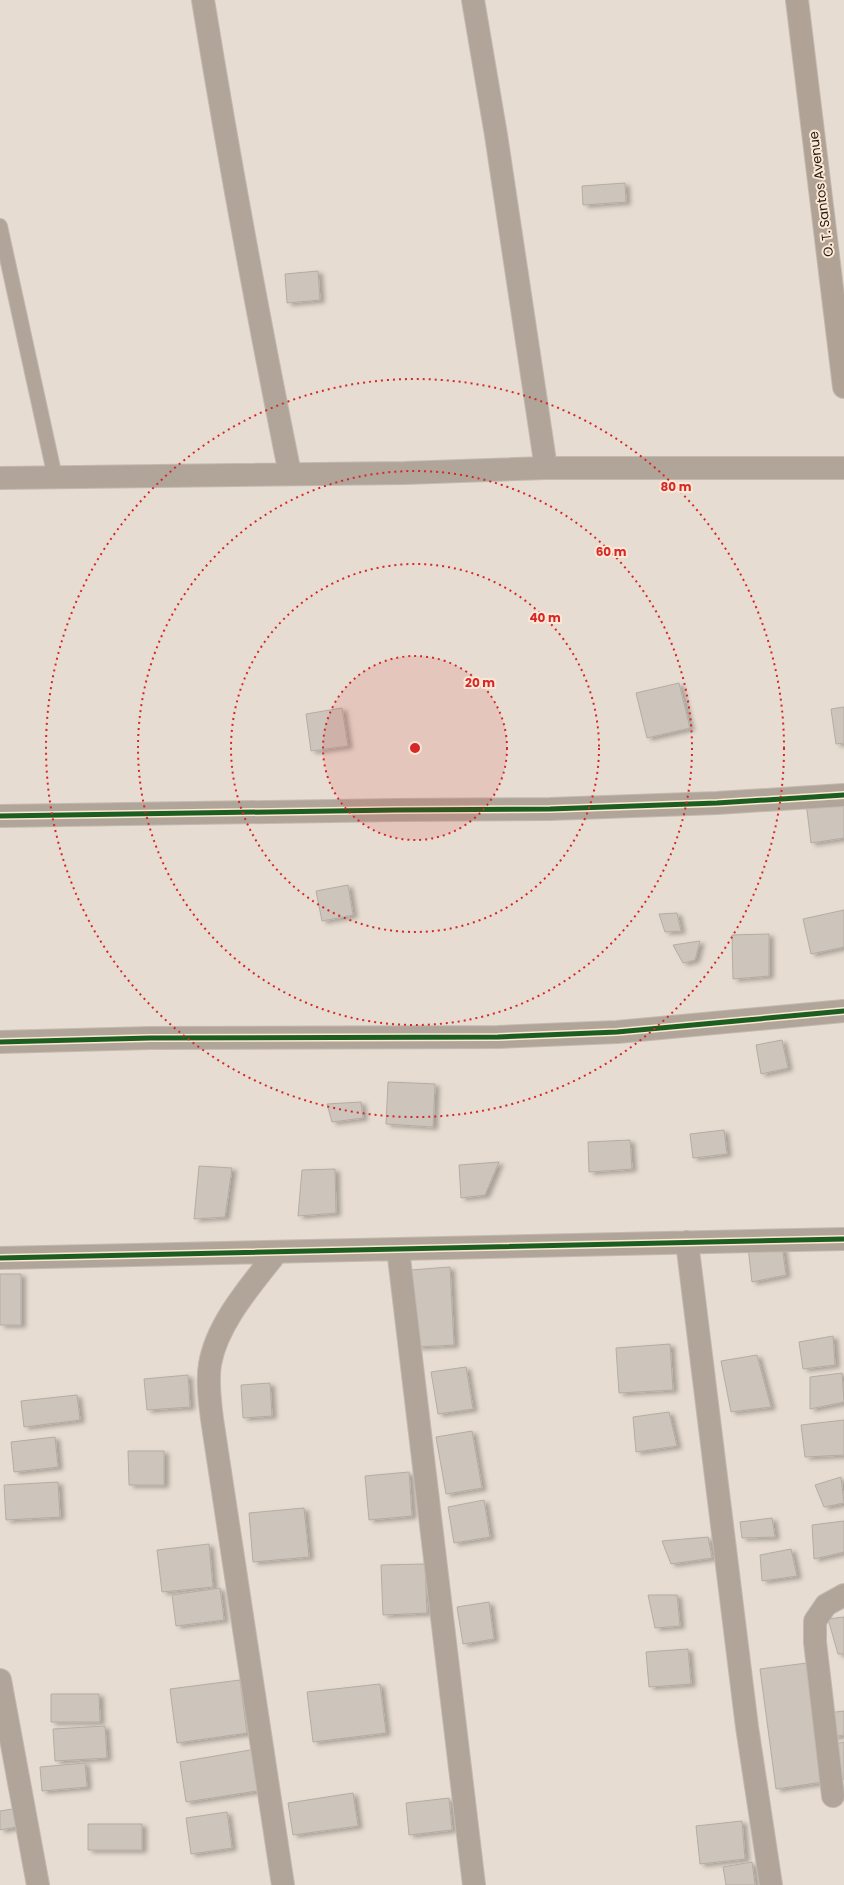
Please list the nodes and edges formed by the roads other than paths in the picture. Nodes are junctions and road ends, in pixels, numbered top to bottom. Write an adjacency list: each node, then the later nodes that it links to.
1 (203, 0): 9 (street)
2 (473, 0): 7 (street)
3 (797, 0): 5 (street, O. T. Santos Avenue)
4 (0, 226): 10 (lane)
5 (841, 343): 6 (street, O. T. Santos Avenue)
6 (844, 383)
7 (546, 468): 8 (street); 9 (street)
8 (844, 468)
9 (290, 474): 10 (street)
10 (55, 477): 11 (street)
11 (0, 478)
12 (844, 794): 13 (street)
13 (0, 816)
14 (844, 1011): 15 (street)
15 (0, 1042)
16 (844, 1238): 17 (street)
17 (687, 1242): 18 (street); 27 (street)
18 (398, 1249): 19 (street); 26 (street)
19 (277, 1252): 20 (street); 25 (street)
20 (0, 1258)
21 (844, 1595): 23 (street)
22 (0, 1680): 24 (street)
23 (833, 1796)
24 (38, 1885)
25 (283, 1885)
26 (474, 1885)
27 (771, 1885)

